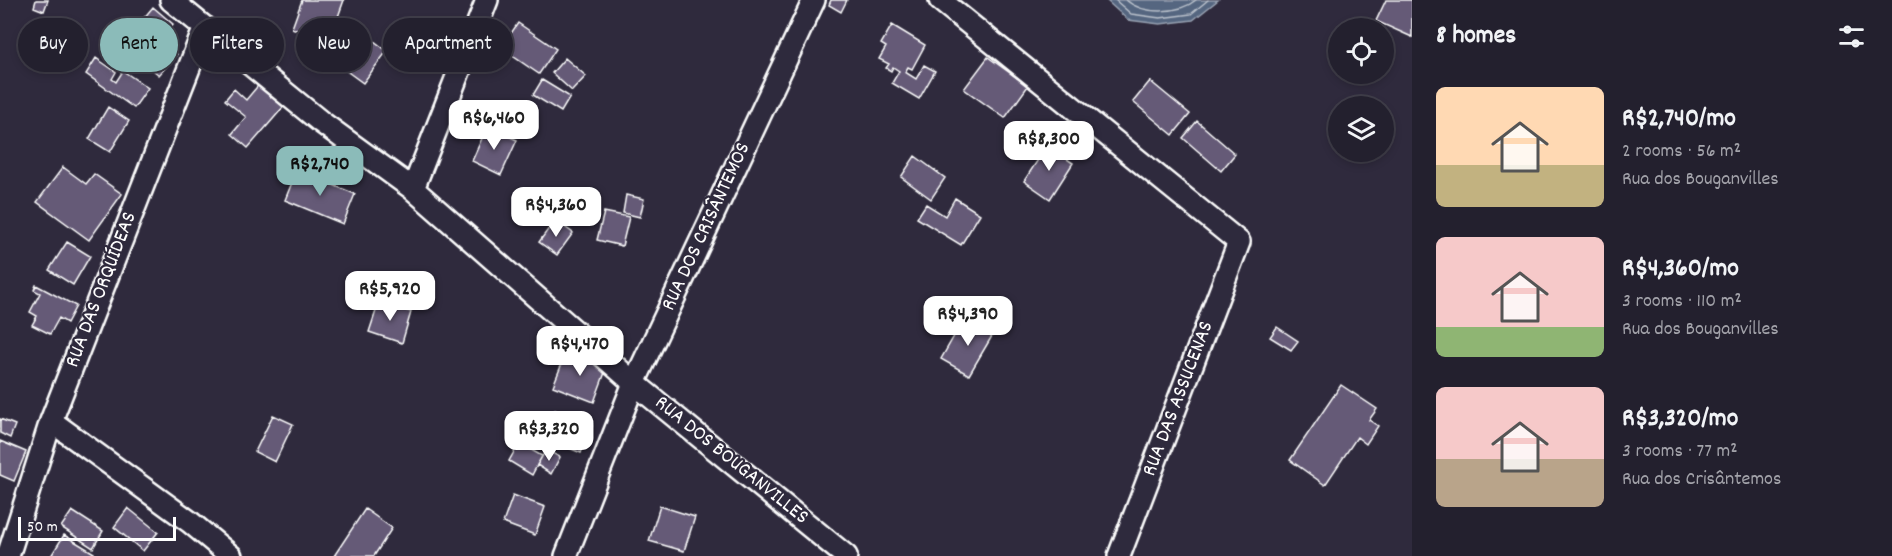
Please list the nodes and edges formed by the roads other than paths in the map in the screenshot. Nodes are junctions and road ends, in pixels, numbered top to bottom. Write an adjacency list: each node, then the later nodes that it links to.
1 (171, 0): 5 (street, RUA DOS BOUGANVILLES)
2 (486, 0): 8 (street)
3 (814, 0): 9 (street, RUA DOS CRISÂNTEMOS)
4 (940, 0): 15 (street, RUA DAS ASSUCENAS)
5 (194, 18)
6 (190, 65): 10 (street, RUA DAS ORQUÍDEAS)
7 (260, 72): 8 (street, RUA DOS BOUGANVILLES)
8 (413, 189): 9 (street, RUA DOS BOUGANVILLES)
9 (634, 383): 13 (street, RUA DOS CRISÂNTEMOS); 14 (street, RUA DOS BOUGANVILLES)
10 (51, 421): 11 (street, RUA DAS ORQUÍDEAS); 12 (street)
11 (8, 556)
12 (231, 556)
13 (566, 556)
14 (846, 556)
15 (1119, 556)

